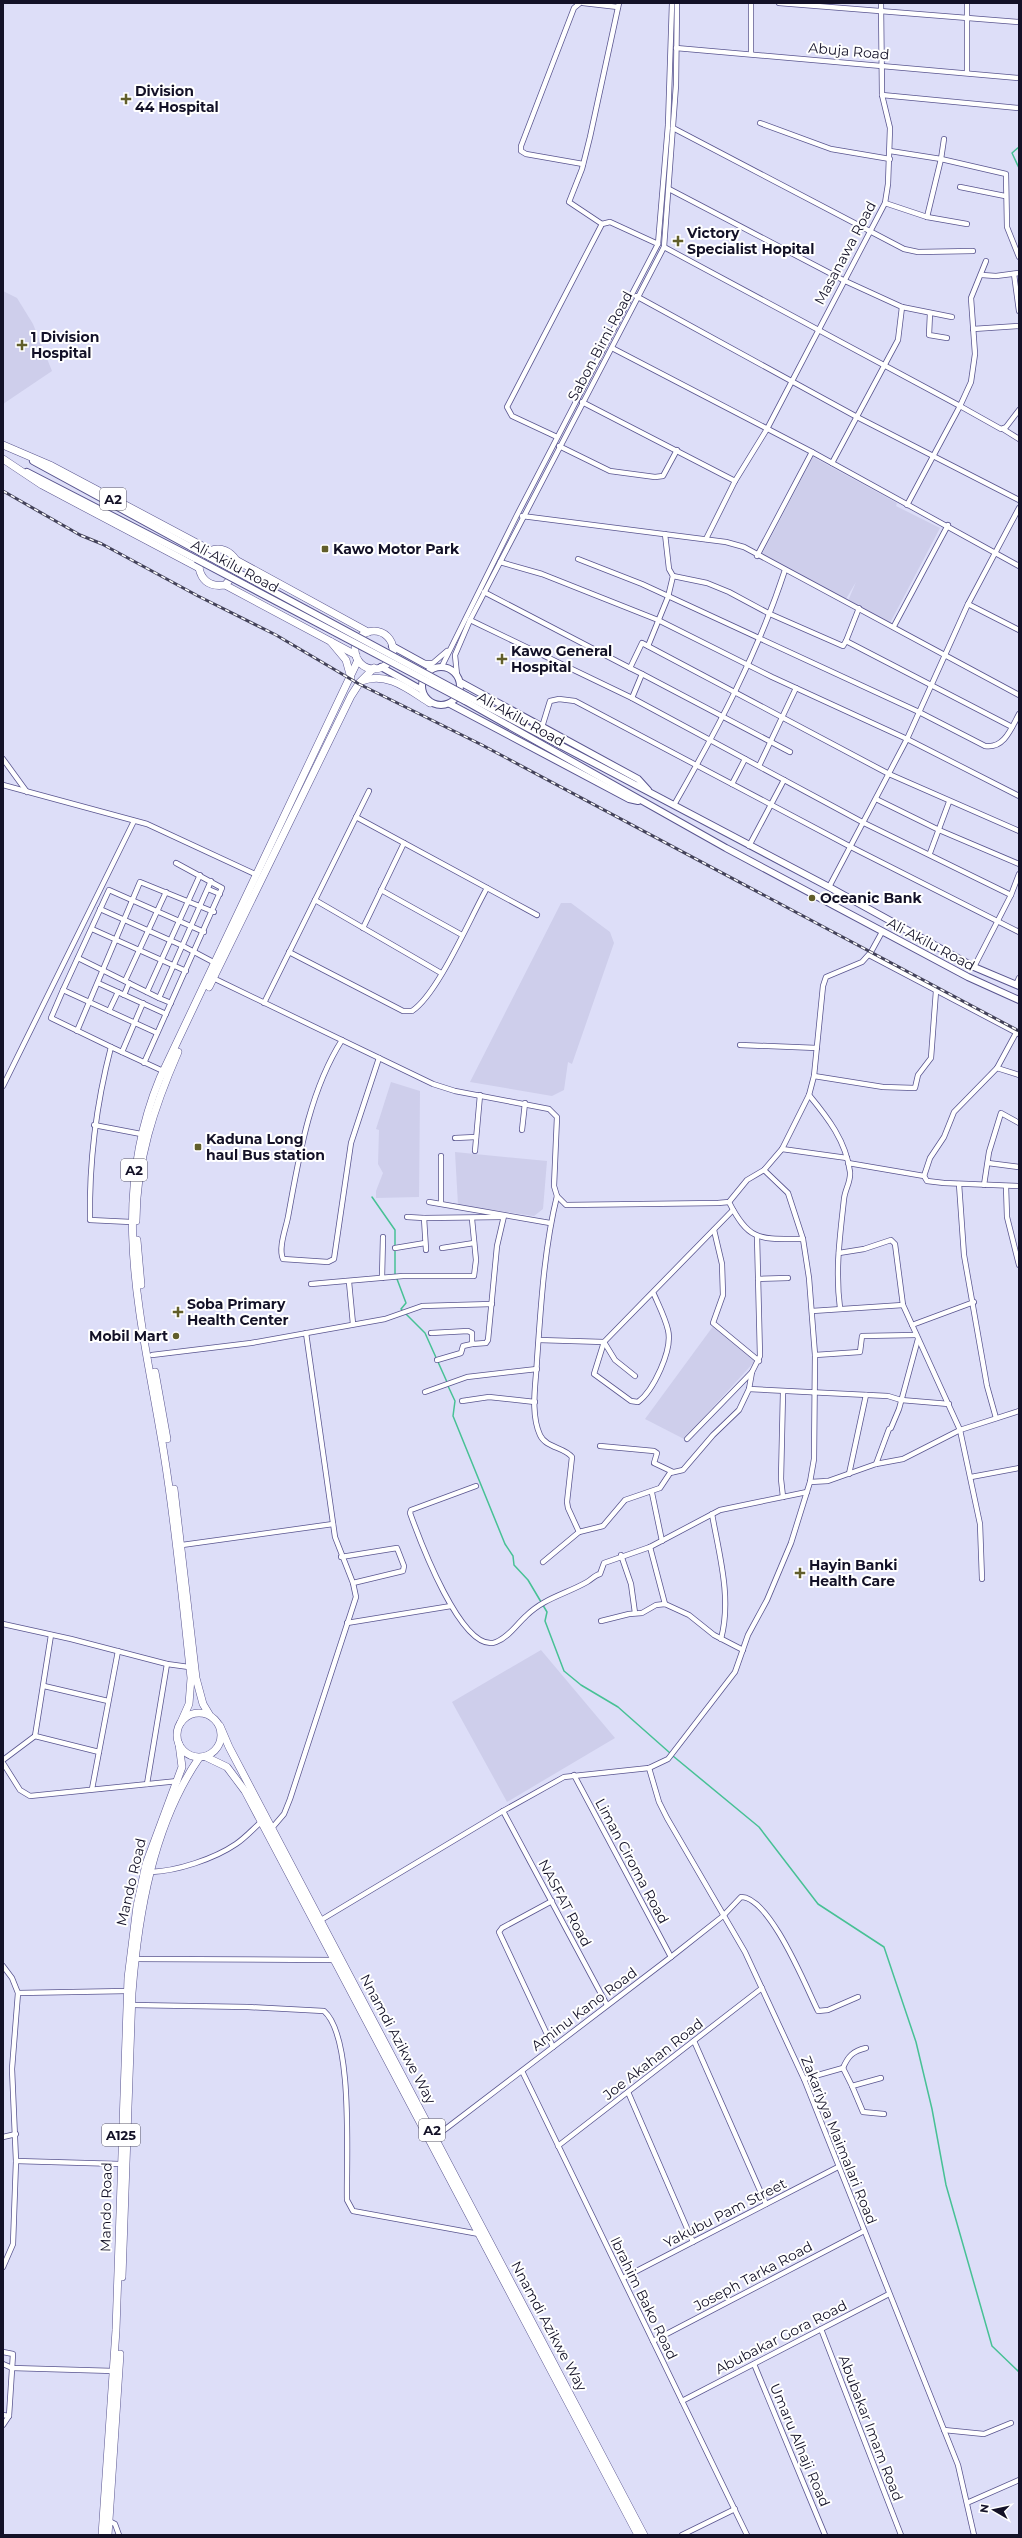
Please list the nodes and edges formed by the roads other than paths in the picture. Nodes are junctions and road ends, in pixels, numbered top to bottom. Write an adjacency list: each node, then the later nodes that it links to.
1 (582, 3): 8 (street); 25 (street)
2 (672, 3): 34 (street, Sabon Birni Road)
3 (677, 3): 12 (street, Sabon Birni Road)
4 (751, 3): 13 (street)
5 (779, 3): 9 (street)
6 (881, 3): 9 (street, Masanawa Road)
7 (967, 3): 10 (street)
8 (619, 5): 25 (street)
9 (882, 12): 10 (street); 14 (street, Masanawa Road)
10 (967, 18): 11 (street); 15 (street)
11 (1019, 22)
12 (676, 48): 13 (street, Abuja Road); 20 (street, Sabon Birni Road)
13 (751, 54): 14 (street, Abuja Road)
14 (882, 65): 15 (street, Abuja Road); 17 (street, Masanawa Road)
15 (967, 73): 16 (street, Abuja Road)
16 (1019, 78)
17 (882, 95): 18 (street); 22 (street, Masanawa Road)
18 (1019, 108)
19 (760, 124): 23 (street)
20 (673, 128): 27 (street, Sabon Birni Road); 33 (street)
21 (944, 139): 24 (street)
22 (890, 150): 23 (street, Masanawa Road); 24 (street)
23 (890, 158): 29 (street, Masanawa Road)
24 (941, 159): 28 (street); 30 (street)
25 (583, 164): 31 (street)
26 (960, 187): 28 (street)
27 (669, 190): 35 (street, Sabon Birni Road); 41 (street)
28 (1005, 196): 37 (street)
29 (885, 203): 30 (street); 33 (street, Masanawa Road)
30 (927, 217): 32 (street)
31 (602, 224): 34 (street); 61 (street)
32 (967, 224)
33 (869, 232): 36 (street); 41 (street, Masanawa Road)
34 (658, 244): 42 (street, Sabon Birni Road)
35 (664, 248): 43 (street, Sabon Birni Road); 50 (street)
36 (973, 251)
37 (1019, 257)
38 (986, 261): 40 (street)
39 (1016, 273): 40 (street); 45 (street)
40 (982, 275): 49 (street)
41 (843, 280): 44 (street); 50 (street, Masanawa Road)
42 (633, 295): 43 (street); 61 (street, Sabon Birni Road)
43 (639, 298): 52 (street, Sabon Birni Road); 54 (street)
44 (902, 307): 46 (street); 53 (street)
45 (1019, 311)
46 (930, 313): 47 (street); 51 (street)
47 (952, 316)
48 (1019, 326): 49 (street)
49 (973, 329): 56 (street)
50 (818, 330): 53 (street); 54 (street, Masanawa Road)
51 (947, 338)
52 (612, 348): 55 (street, Sabon Birni Road); 59 (street)
53 (884, 365): 56 (street); 58 (street)
54 (791, 379): 58 (street); 59 (street, Masanawa Road)
55 (582, 402): 64 (street, Sabon Birni Road); 66 (street)
56 (960, 406): 60 (street); 68 (street)
57 (1019, 410): 60 (street)
58 (857, 417): 68 (street); 70 (street)
59 (767, 429): 67 (street); 71 (street, Masanawa Road)
60 (1003, 429): 62 (street)
61 (557, 437): 103 (street, Sabon Birni Road)
62 (1019, 439)
63 (3, 445): 65 (highway, A2)
64 (559, 446): 66 (street); 75 (street, Sabon Birni Road)
65 (13, 450): 69 (highway); 79 (highway, A2); 124 (main road, Ali Akilu Road, bridge)
66 (677, 450): 71 (street)
67 (812, 452): 70 (street); 81 (street)
68 (934, 455): 72 (street); 73 (street)
69 (6, 461): 86 (highway, A2); 124 (main road, Ali Akilu Road, bridge)
70 (832, 463): 73 (street)
71 (735, 481): 78 (street, Masanawa Road)
72 (1019, 500)
73 (907, 505): 76 (street)
74 (1019, 508): 80 (street)
75 (522, 516): 77 (street); 84 (street, Sabon Birni Road)
76 (948, 525): 80 (street); 97 (street)
77 (665, 534): 78 (street); 88 (street)
78 (706, 539): 81 (street)
79 (210, 550): 83 (highway, A2); 86 (highway)
80 (995, 553): 85 (street); 92 (street)
81 (758, 556): 87 (street)
82 (578, 559): 91 (street)
83 (236, 560): 89 (highway); 99 (highway, A2)
84 (500, 562): 90 (street, Sabon Birni Road); 96 (street)
85 (1019, 566)
86 (199, 568): 89 (highway, A2)
87 (785, 570): 93 (street); 94 (street)
88 (673, 576): 91 (street); 94 (street)
89 (225, 585): 100 (highway, A2)
90 (484, 592): 95 (street, Sabon Birni Road); 113 (street)
91 (668, 597): 96 (street); 101 (street)
92 (968, 604): 98 (street); 106 (street)
93 (859, 608): 97 (street); 102 (street)
94 (770, 614): 101 (street); 102 (street)
95 (470, 620): 115 (street, Sabon Birni Road); 125 (street)
96 (658, 620): 105 (street); 109 (street)
97 (894, 626): 106 (street)
98 (1019, 630)
99 (368, 632): 104 (highway, A2); 107 (highway, A2)
100 (328, 639): 107 (highway, A2); 116 (highway)
101 (760, 639): 109 (street); 128 (street)
102 (846, 642): 119 (street)
103 (453, 644): 108 (street); 110 (street, Sabon Birni Road)
104 (392, 646): 108 (main road); 111 (highway, A2)
105 (648, 646): 113 (street); 122 (street)
106 (944, 654): 119 (street); 123 (street)
107 (357, 657): 111 (highway, A2); 116 (highway, A2)
108 (424, 663): 112 (main road)
109 (747, 664): 120 (street); 122 (street)
110 (442, 666): 112 (main road); 115 (main road)
111 (378, 668): 117 (highway, A2); 121 (main road)
112 (432, 668): 121 (main road)
113 (630, 668): 114 (street)
114 (642, 674): 125 (street); 130 (street)
115 (457, 675): 118 (main road)
116 (351, 678): 168 (highway, A2)
117 (360, 682): 126 (highway); 211 (highway, A2)
118 (460, 682): 127 (main road); 132 (main road)
119 (931, 686): 128 (street); 133 (street)
120 (796, 688): 131 (street); 134 (street)
121 (422, 690): 126 (main road)
122 (734, 691): 130 (street); 131 (street)
123 (1019, 695)
124 (466, 698): 148 (main road, Ali Akilu Road); 152 (main road, Ali Akilu Road)
125 (632, 698): 135 (street)
126 (430, 703): 127 (main road)
127 (450, 704): 152 (main road)
128 (919, 712): 133 (street); 134 (street)
129 (1019, 714): 133 (street)
130 (722, 716): 135 (street); 136 (street)
131 (783, 717): 136 (street); 142 (street)
132 (542, 727): 140 (street); 148 (main road)
133 (1012, 727)
134 (908, 740): 142 (street); 149 (street)
135 (710, 741): 138 (street); 140 (street)
136 (771, 742): 137 (street); 141 (street)
137 (790, 752)
138 (745, 759): 141 (street); 144 (street)
139 (3, 760): 147 (street)
140 (697, 765): 144 (street); 154 (street)
141 (759, 766): 143 (street)
142 (889, 774): 150 (street); 151 (street)
143 (784, 780): 153 (street); 157 (street)
144 (732, 784): 153 (street)
145 (3, 785): 147 (street)
146 (369, 791): 155 (street)
147 (27, 792): 156 (street)
148 (652, 794): 154 (main road, Ali Akilu Road)
149 (1019, 796)
150 (876, 799): 157 (street); 158 (street)
151 (949, 802): 158 (street); 159 (street)
152 (648, 804): 193 (main road, Ali Akilu Road)
153 (771, 804): 161 (street); 162 (street)
154 (674, 805): 161 (main road, Ali Akilu Road)
155 (356, 817): 160 (street); 178 (street)
156 (134, 821): 168 (street); 244 (street)
157 (864, 824): 162 (street); 163 (street)
158 (938, 830): 163 (street); 165 (street)
159 (1019, 831)
160 (404, 843): 171 (street); 173 (street)
161 (749, 846): 170 (main road, Ali Akilu Road)
162 (851, 847): 170 (street); 187 (street)
163 (930, 853): 176 (street)
164 (176, 863): 167 (street)
165 (1019, 864)
166 (1019, 874): 176 (street)
167 (200, 875): 169 (street); 179 (street)
168 (257, 875): 205 (highway, A2)
169 (211, 881): 172 (street); 175 (street)
170 (829, 887): 207 (main road, Ali Akilu Road)
171 (486, 888): 184 (street); 195 (street)
172 (208, 889): 175 (street); 180 (street)
173 (381, 890): 189 (street); 195 (street)
174 (166, 892): 177 (street); 179 (street); 182 (street)
175 (220, 894): 183 (street)
176 (1011, 895): 187 (street)
177 (132, 900): 181 (street); 182 (street); 185 (street)
178 (315, 900): 189 (street); 201 (street)
179 (189, 902): 180 (street); 186 (street)
180 (200, 907): 183 (street); 188 (street)
181 (100, 909): 185 (street); 190 (street)
182 (157, 911): 186 (street); 191 (street)
183 (214, 912): 192 (street)
184 (538, 915)
185 (124, 920): 191 (street); 196 (street)
186 (180, 922): 188 (street); 197 (street)
187 (998, 922): 194 (street); 207 (street)
188 (192, 927): 192 (street); 198 (street)
189 (363, 928): 210 (street)
190 (92, 930): 196 (street); 203 (street)
191 (148, 930): 197 (street); 199 (street)
192 (204, 932): 200 (street)
193 (882, 932): 202 (street); 222 (main road, Ali Akilu Road)
194 (1019, 932)
195 (462, 935): 210 (street)
196 (115, 940): 199 (street); 208 (street)
197 (171, 941): 198 (street); 204 (street)
198 (183, 946): 200 (street); 206 (street)
199 (140, 950): 204 (street); 214 (street)
200 (194, 952): 205 (street); 209 (street)
201 (289, 952): 210 (street); 225 (street)
202 (869, 955): 217 (street); 236 (street)
203 (78, 958): 208 (street); 216 (street)
204 (162, 960): 206 (street); 219 (street)
205 (215, 963): 241 (highway, A2)
206 (174, 966): 209 (street); 221 (street)
207 (974, 967): 215 (main road, Ali Akilu Road)
208 (103, 970): 213 (street); 214 (street)
209 (186, 971): 224 (street)
210 (441, 973)
211 (213, 978): 225 (street); 308 (highway, A2)
212 (1019, 978): 215 (street)
213 (98, 982): 218 (street); 223 (street)
214 (127, 982): 219 (street); 220 (street)
215 (1018, 985)
216 (63, 990): 223 (street); 230 (street)
217 (936, 991): 232 (street); 243 (street)
218 (118, 992): 220 (street); 227 (street)
219 (147, 992): 221 (street)
220 (124, 995): 226 (street)
221 (159, 998): 224 (street)
222 (1019, 1000)
223 (90, 1002): 227 (street); 230 (street)
224 (171, 1003): 228 (street)
225 (264, 1003): 233 (street)
226 (143, 1004): 228 (street); 229 (street)
227 (109, 1011): 229 (street)
228 (166, 1014): 231 (street)
229 (135, 1023): 231 (street); 237 (street)
230 (77, 1031): 235 (street)
231 (157, 1033): 239 (street)
232 (1018, 1034): 240 (street)
233 (342, 1040): 238 (street); 238 (street)
234 (740, 1045): 236 (street)
235 (112, 1047): 237 (street); 249 (street)
236 (817, 1048): 243 (street)
237 (122, 1052): 239 (street)
238 (379, 1058): 245 (street)
239 (144, 1063): 241 (street)
240 (997, 1068): 242 (street); 261 (street)
241 (164, 1071): 251 (highway, A2)
242 (1019, 1075)
243 (814, 1076): 246 (street)
244 (3, 1086)
245 (480, 1095): 247 (street); 252 (street)
246 (809, 1095): 254 (street); 257 (street)
247 (525, 1103): 250 (street); 266 (street)
248 (1019, 1123): 258 (street)
249 (94, 1124): 251 (street); 275 (street)
250 (522, 1130)
251 (141, 1134): 275 (highway, A2)
252 (476, 1137): 253 (street); 255 (street)
253 (455, 1138)
254 (782, 1149): 257 (street); 260 (street)
255 (475, 1150)
256 (442, 1156): 269 (street)
257 (848, 1161): 261 (street); 287 (street)
258 (988, 1163): 259 (street); 263 (street)
259 (1019, 1167)
260 (764, 1170): 268 (street); 280 (street)
261 (924, 1176): 262 (street)
262 (959, 1184): 263 (street); 295 (street)
263 (984, 1185): 264 (street)
264 (1006, 1186): 265 (street); 285 (street)
265 (1019, 1186)
266 (557, 1196): 268 (street); 276 (street)
267 (429, 1202): 269 (street)
268 (729, 1202): 270 (street)
269 (441, 1203): 271 (street)
270 (733, 1210): 277 (street); 278 (street)
271 (503, 1216): 274 (street); 276 (street); 296 (street)
272 (407, 1217): 273 (street)
273 (424, 1218): 274 (street); 281 (street)
274 (472, 1219): 282 (street)
275 (132, 1222): 361 (highway, A2)
276 (550, 1222): 305 (street)
277 (714, 1230): 294 (street); 311 (street)
278 (757, 1236): 280 (street); 291 (street)
279 (383, 1237): 289 (street)
280 (803, 1239): 299 (street)
281 (425, 1243): 283 (street); 286 (street)
282 (474, 1243): 284 (street); 289 (street)
283 (395, 1248)
284 (442, 1248)
285 (1017, 1248): 288 (street)
286 (426, 1250)
287 (839, 1253): 297 (street); 298 (street)
288 (1019, 1265)
289 (382, 1278): 292 (street)
290 (788, 1278): 291 (street)
291 (758, 1279): 311 (street)
292 (349, 1282): 293 (street); 300 (street)
293 (311, 1284)
294 (653, 1292): 306 (street); 306 (street)
295 (974, 1302): 301 (street); 325 (street)
296 (492, 1304): 300 (street); 307 (street)
297 (903, 1305): 298 (street); 301 (street)
298 (840, 1308): 299 (street)
299 (812, 1311): 309 (street)
300 (354, 1324): 302 (street)
301 (912, 1325): 304 (street)
302 (306, 1333): 308 (street); 340 (street)
303 (431, 1333): 307 (street)
304 (917, 1337): 309 (street); 320 (street); 323 (street)
305 (539, 1340): 306 (street); 312 (street)
306 (604, 1342): 314 (street)
307 (472, 1344): 310 (street)
308 (152, 1355): 343 (highway, A2)
309 (815, 1355): 318 (street)
310 (438, 1360)
311 (759, 1361): 313 (street)
312 (537, 1369): 316 (street); 322 (street)
313 (752, 1372): 315 (street); 327 (street)
314 (636, 1376)
315 (749, 1389): 317 (street); 331 (street)
316 (425, 1392)
317 (783, 1392): 318 (street); 338 (street)
318 (816, 1393): 319 (street); 334 (street)
319 (866, 1395): 320 (street); 332 (street)
320 (901, 1400): 323 (street); 329 (street)
321 (462, 1401): 322 (street)
322 (535, 1402): 341 (street)
323 (949, 1404): 326 (street)
324 (1019, 1411): 325 (street)
325 (996, 1418): 326 (street)
326 (960, 1430): 329 (street); 333 (street)
327 (687, 1439)
328 (600, 1446): 331 (street)
329 (876, 1464): 332 (street)
330 (1019, 1468): 333 (street)
331 (673, 1472): 337 (street)
332 (849, 1474): 334 (street)
333 (971, 1477): 348 (street)
334 (810, 1482): 336 (street)
335 (476, 1486): 351 (street)
336 (807, 1492): 338 (street); 358 (street)
337 (652, 1493): 341 (street); 342 (street)
338 (783, 1497): 339 (street)
339 (712, 1514): 342 (street); 357 (street)
340 (333, 1524): 343 (street); 346 (street)
341 (579, 1532): 347 (street)
342 (662, 1541): 344 (street)
343 (182, 1545): 364 (highway, A2)
344 (650, 1547): 345 (street); 350 (street)
345 (622, 1555): 351 (street); 352 (street)
346 (341, 1558): 349 (street); 349 (street)
347 (543, 1562)
348 (982, 1579)
349 (353, 1583): 354 (street)
350 (665, 1604): 352 (street); 357 (street)
351 (451, 1606): 354 (street)
352 (635, 1613): 353 (street)
353 (601, 1621)
354 (347, 1623): 380 (street)
355 (3, 1626): 356 (street)
356 (51, 1634): 359 (street); 362 (street)
357 (721, 1639): 358 (street)
358 (743, 1650): 373 (street)
359 (118, 1651): 360 (street); 363 (street)
360 (167, 1664): 361 (street); 376 (street)
361 (189, 1667): 365 (highway, A2)
362 (44, 1686): 363 (street); 367 (street)
363 (108, 1701): 369 (street)
364 (209, 1714): 365 (highway); 366 (highway)
365 (181, 1722): 368 (highway)
366 (220, 1726): 370 (highway); 380 (highway, Nnamdi Azikwe Way / A2)
367 (35, 1736): 369 (street); 371 (street)
368 (179, 1744): 370 (highway); 375 (highway, Mando Road / A125)
369 (99, 1752): 377 (street)
370 (202, 1757): 379 (highway, Nnamdi Azikwe Way / A2); 381 (highway, Mando Road / A125)
371 (3, 1760)
372 (3, 1763): 377 (street)
373 (649, 1768): 374 (street); 383 (street, Zakariyya Maimalari Road)
374 (574, 1775): 378 (street); 385 (street, Liman Ciroma Road)
375 (178, 1780): 376 (street); 390 (highway, Mando Road / A125)
376 (147, 1784): 377 (street)
377 (92, 1789)
378 (503, 1811): 382 (street, NASFAT Road); 384 (street)
379 (261, 1822): 381 (street); 387 (highway, Nnamdi Azikwe Way / A2)
380 (272, 1828): 384 (highway, Nnamdi Azikwe Way / A2)
381 (151, 1872): 386 (highway, Mando Road / A125)
382 (552, 1901): 394 (street, NASFAT Road); 396 (street)
383 (722, 1916): 385 (street, Aminu Kano Road); 389 (street, Zakariyya Maimalari Road); 392 (street, Aminu Kano Road)
384 (321, 1920): 407 (highway, Nnamdi Azikwe Way / A2)
385 (671, 1957): 394 (street, Aminu Kano Road)
386 (135, 1959): 387 (street); 393 (highway, Mando Road / A125)
387 (334, 1960): 414 (highway, Nnamdi Azikwe Way / A2)
388 (3, 1966): 391 (street)
389 (762, 1988): 395 (street, Joe Akahan Road); 401 (street, Zakariyya Maimalari Road)
390 (127, 1991): 391 (street); 410 (highway, Mando Road / A125)
391 (18, 1992): 405 (street)
392 (858, 1997)
393 (132, 2005): 414 (street); 436 (highway, Mando Road / A125)
394 (608, 2005): 396 (street, Aminu Kano Road)
395 (694, 2041): 403 (street, Joe Akahan Road); 412 (street)
396 (553, 2047): 399 (street, Aminu Kano Road)
397 (866, 2048): 398 (street)
398 (843, 2068): 401 (street); 402 (street)
399 (522, 2071): 407 (street, Aminu Kano Road); 408 (street, Ibrahim Bako Road)
400 (881, 2078): 402 (street)
401 (804, 2079): 411 (street, Zakariyya Maimalari Road)
402 (852, 2086): 404 (street)
403 (628, 2092): 408 (street, Joe Akahan Road); 415 (street)
404 (884, 2114)
405 (16, 2134): 406 (street); 409 (street)
406 (3, 2137)
407 (435, 2137): 416 (highway, Nnamdi Azikwe Way / A2)
408 (558, 2146): 418 (street, Ibrahim Bako Road)
409 (16, 2161): 410 (street); 417 (street)
410 (120, 2164): 426 (highway, Mando Road / A125)
411 (838, 2167): 412 (street, Yakubu Pam Street); 413 (street, Zakariyya Maimalari Road)
412 (766, 2204): 415 (street, Yakubu Pam Street)
413 (864, 2231): 419 (street, Zakariyya Maimalari Road); 421 (street, Joseph Tarka Road)
414 (479, 2234): 416 (highway, Nnamdi Azikwe Way / A2)
415 (694, 2242): 418 (street, Yakubu Pam Street)
416 (499, 2264): 440 (highway, Nnamdi Azikwe Way / A2); 441 (highway, Nnamdi Azikwe Way / A2)
417 (3, 2267)
418 (622, 2278): 421 (street, Ibrahim Bako Road)
419 (890, 2294): 420 (street, Abubakar Gora Road); 432 (street, Zakariyya Maimalari Road)
420 (821, 2329): 424 (street, Abubakar Gora Road); 445 (street, Abubakar Imam Road)
421 (653, 2340): 427 (street, Ibrahim Bako Road)
422 (3, 2352): 425 (street)
423 (3, 2364): 425 (street)
424 (754, 2364): 427 (street, Abubakar Gora Road); 444 (street, Umaru Alhaji Road)
425 (12, 2368): 426 (street); 429 (street)
426 (114, 2371): 437 (highway, Mando Road / A125)
427 (682, 2401): 435 (street, Ibrahim Bako Road)
428 (3, 2415): 429 (street)
429 (9, 2416): 431 (street)
430 (1011, 2423): 432 (street)
431 (3, 2425)
432 (944, 2430): 434 (street, Zakariyya Maimalari Road)
433 (1019, 2480): 434 (street)
434 (969, 2502): 446 (street, Zakariyya Maimalari Road)
435 (735, 2509): 442 (street); 443 (street, Ibrahim Bako Road)
436 (109, 2521): 438 (highway, Mando Road / A125); 439 (street)
437 (102, 2535)
438 (108, 2535)
439 (119, 2535)
440 (638, 2535)
441 (644, 2535)
442 (682, 2535)
443 (747, 2535)
444 (825, 2535)
445 (901, 2535)
446 (974, 2535)

